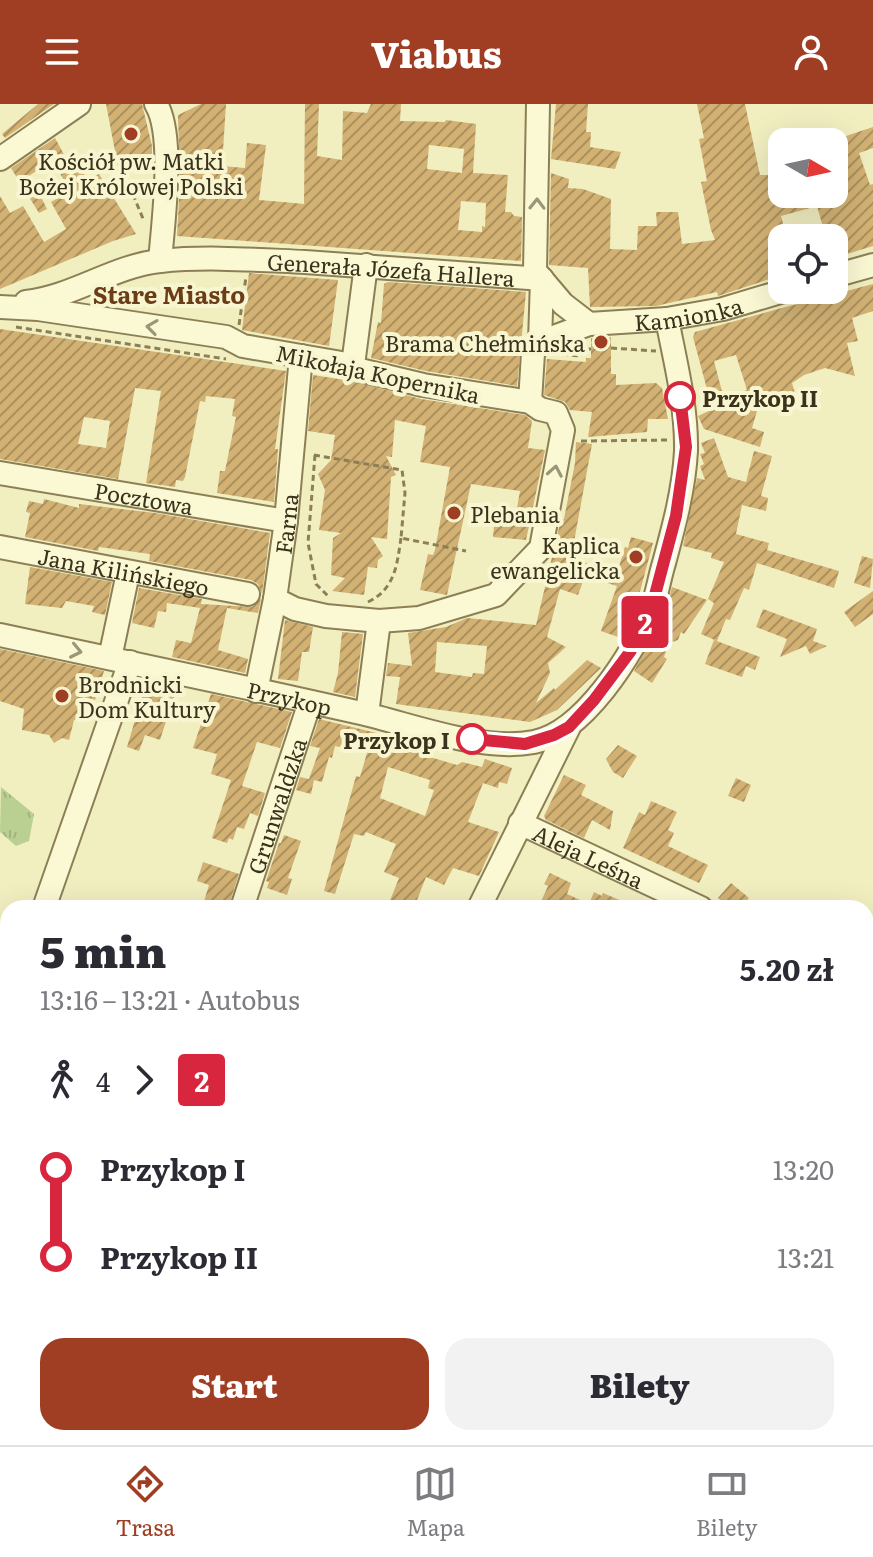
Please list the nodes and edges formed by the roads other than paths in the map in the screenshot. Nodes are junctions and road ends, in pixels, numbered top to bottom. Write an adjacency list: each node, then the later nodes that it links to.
1 (79, 104): 4 (street)
2 (538, 104): 9 (street, one-way to 2)
3 (164, 106): 5 (street)
4 (0, 159)
5 (160, 261): 6 (street, Generała Józefa Hallera); 11 (street, Generała Józefa Hallera)
6 (366, 265): 9 (street, Generała Józefa Hallera); 16 (street)
7 (873, 265): 8 (street)
8 (848, 272)
9 (542, 279): 13 (street); 14 (street)
10 (768, 296): 12 (street, Kamionka)
11 (0, 306): 15 (street, Mikołaja Kopernika, one-way to 11)
12 (667, 319): 13 (street, Kamionka); 30 (street, Przykop)
13 (589, 324): 14 (street, Kamionka)
14 (540, 342): 17 (street)
15 (301, 356): 16 (street, Mikołaja Kopernika); 19 (street, Farna)
16 (353, 365): 17 (street, Mikołaja Kopernika)
17 (530, 402): 24 (street, one-way to 17)
18 (0, 473): 19 (street, Pocztowa)
19 (286, 521): 23 (street, Farna)
20 (0, 547): 21 (street, Jana Kilińskiego)
21 (128, 573): 22 (street, Jana Kilińskiego); 26 (street)
22 (248, 594)
23 (275, 599): 24 (street); 27 (street, Farna)
24 (379, 621): 29 (street)
25 (0, 635): 26 (street, Przykop, one-way to 26)
26 (120, 660): 27 (street, Przykop); 32 (street)
27 (256, 691): 28 (street, Przykop)
28 (310, 702): 29 (street, Przykop); 33 (street, Grunwaldzka)
29 (367, 714): 30 (street, Przykop)
30 (569, 727): 31 (street)
31 (520, 823): 34 (street); 35 (street, Aleja Leśna)
32 (46, 900)
33 (245, 900)
34 (483, 900)
35 (684, 900)

